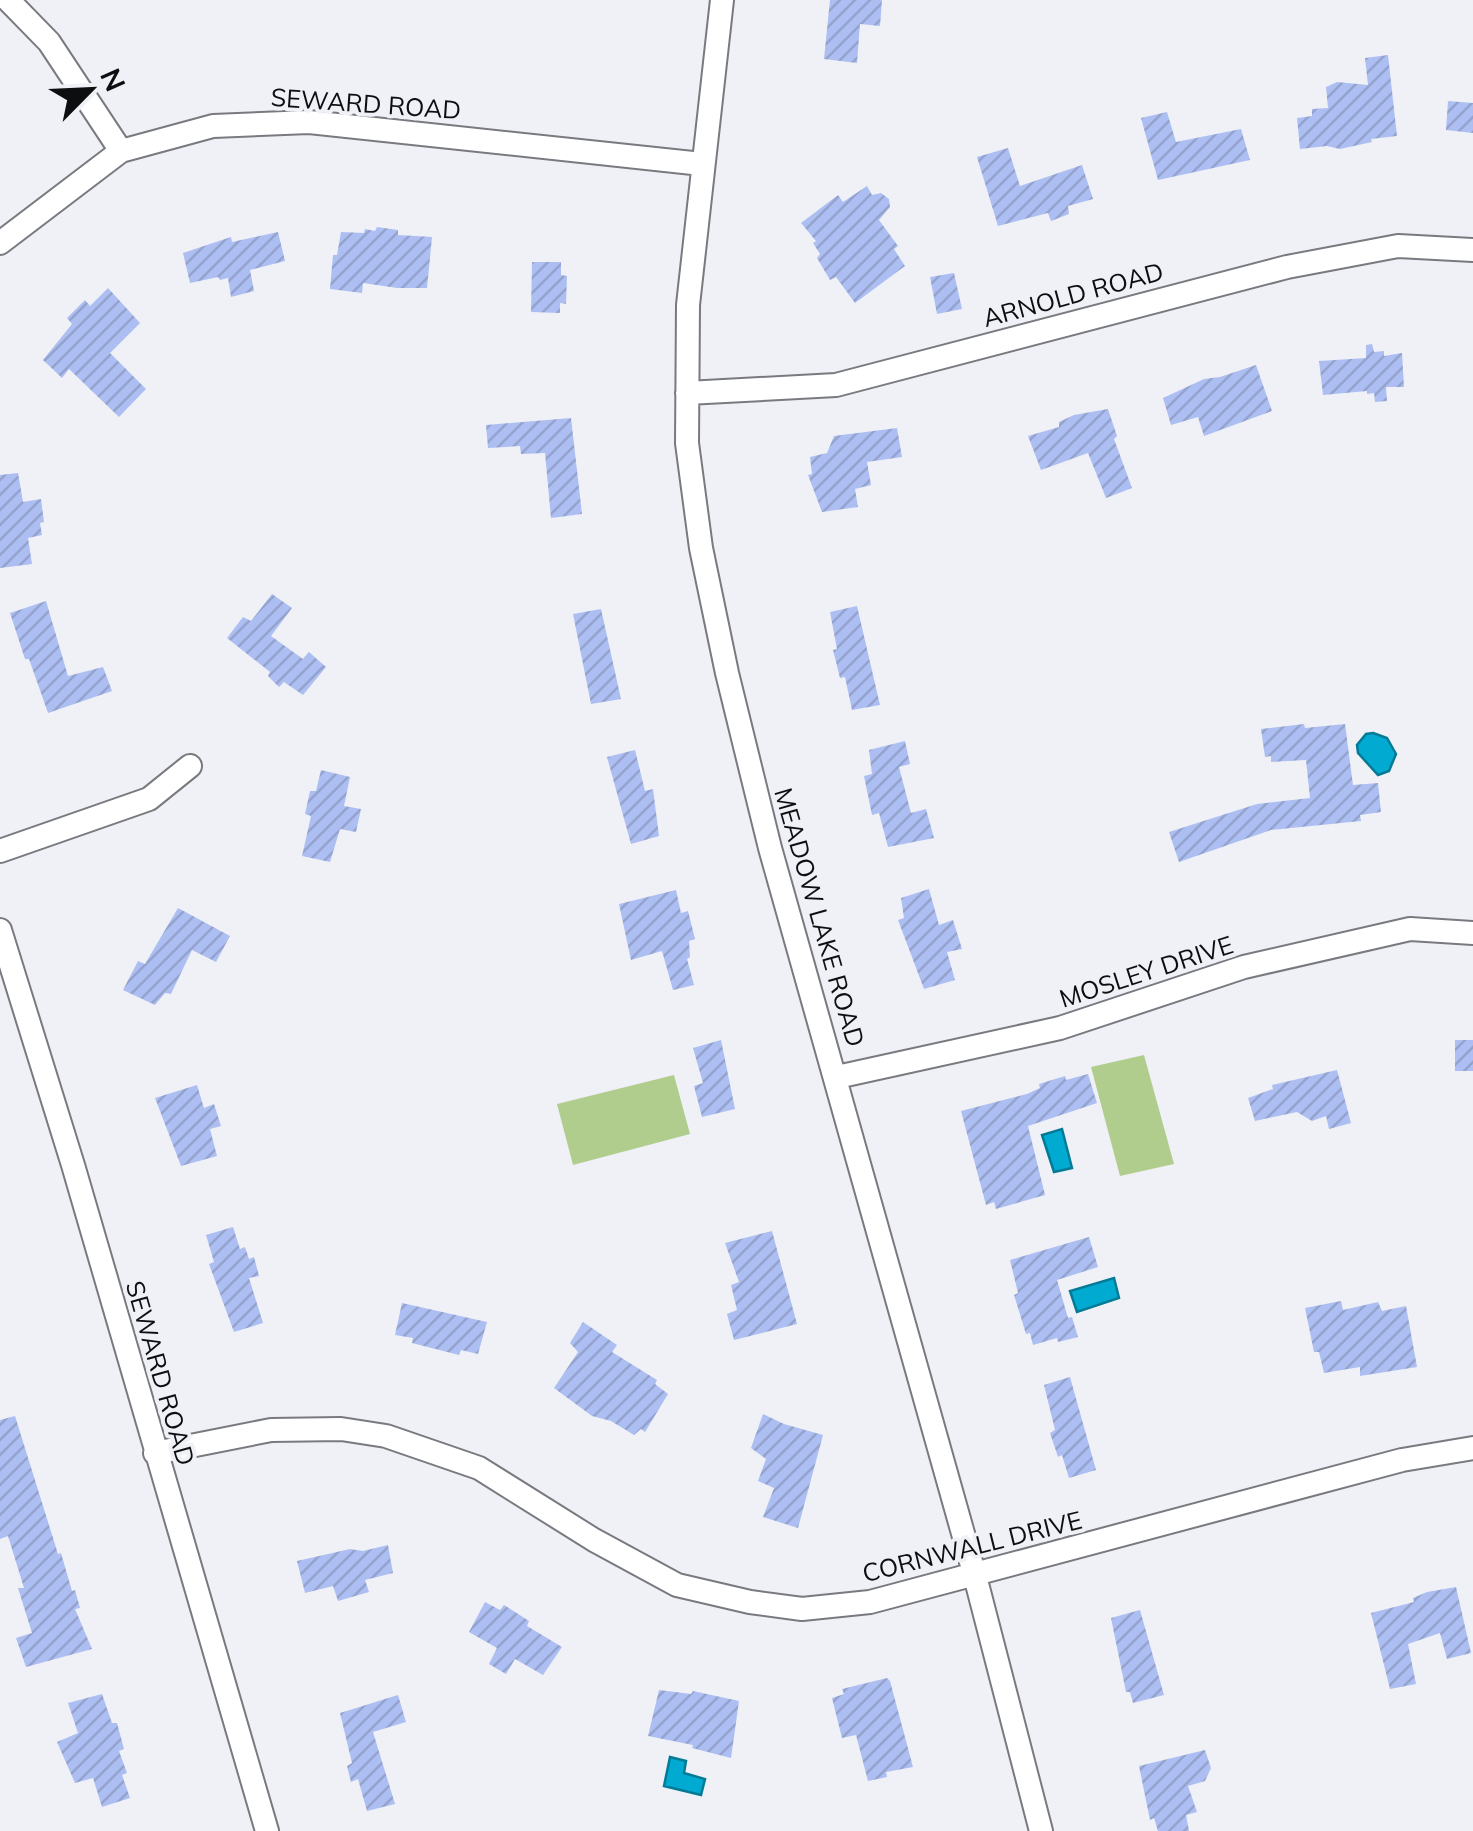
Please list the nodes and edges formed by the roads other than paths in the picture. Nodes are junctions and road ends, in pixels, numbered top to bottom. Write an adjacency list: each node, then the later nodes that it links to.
1 (8, 0): 3 (street)
2 (722, 0): 4 (street, MEADOW LAKE ROAD)
3 (120, 151): 4 (street, SEWARD ROAD); 5 (street, SEWARD ROAD)
4 (702, 164): 7 (street, MEADOW LAKE ROAD)
5 (0, 243)
6 (1473, 250): 7 (street, ARNOLD ROAD)
7 (687, 393): 12 (street, MEADOW LAKE ROAD)
8 (190, 766): 9 (street)
9 (0, 852)
10 (0, 930): 14 (street, SEWARD ROAD)
11 (1473, 933): 12 (street, MOSLEY DRIVE)
12 (836, 1077): 15 (street, MEADOW LAKE ROAD)
13 (1473, 1448): 15 (street, CORNWALL DRIVE)
14 (155, 1453): 15 (street, CORNWALL DRIVE); 16 (street, SEWARD ROAD)
15 (975, 1576): 17 (street, MEADOW LAKE ROAD)
16 (267, 1831)
17 (1041, 1831)

